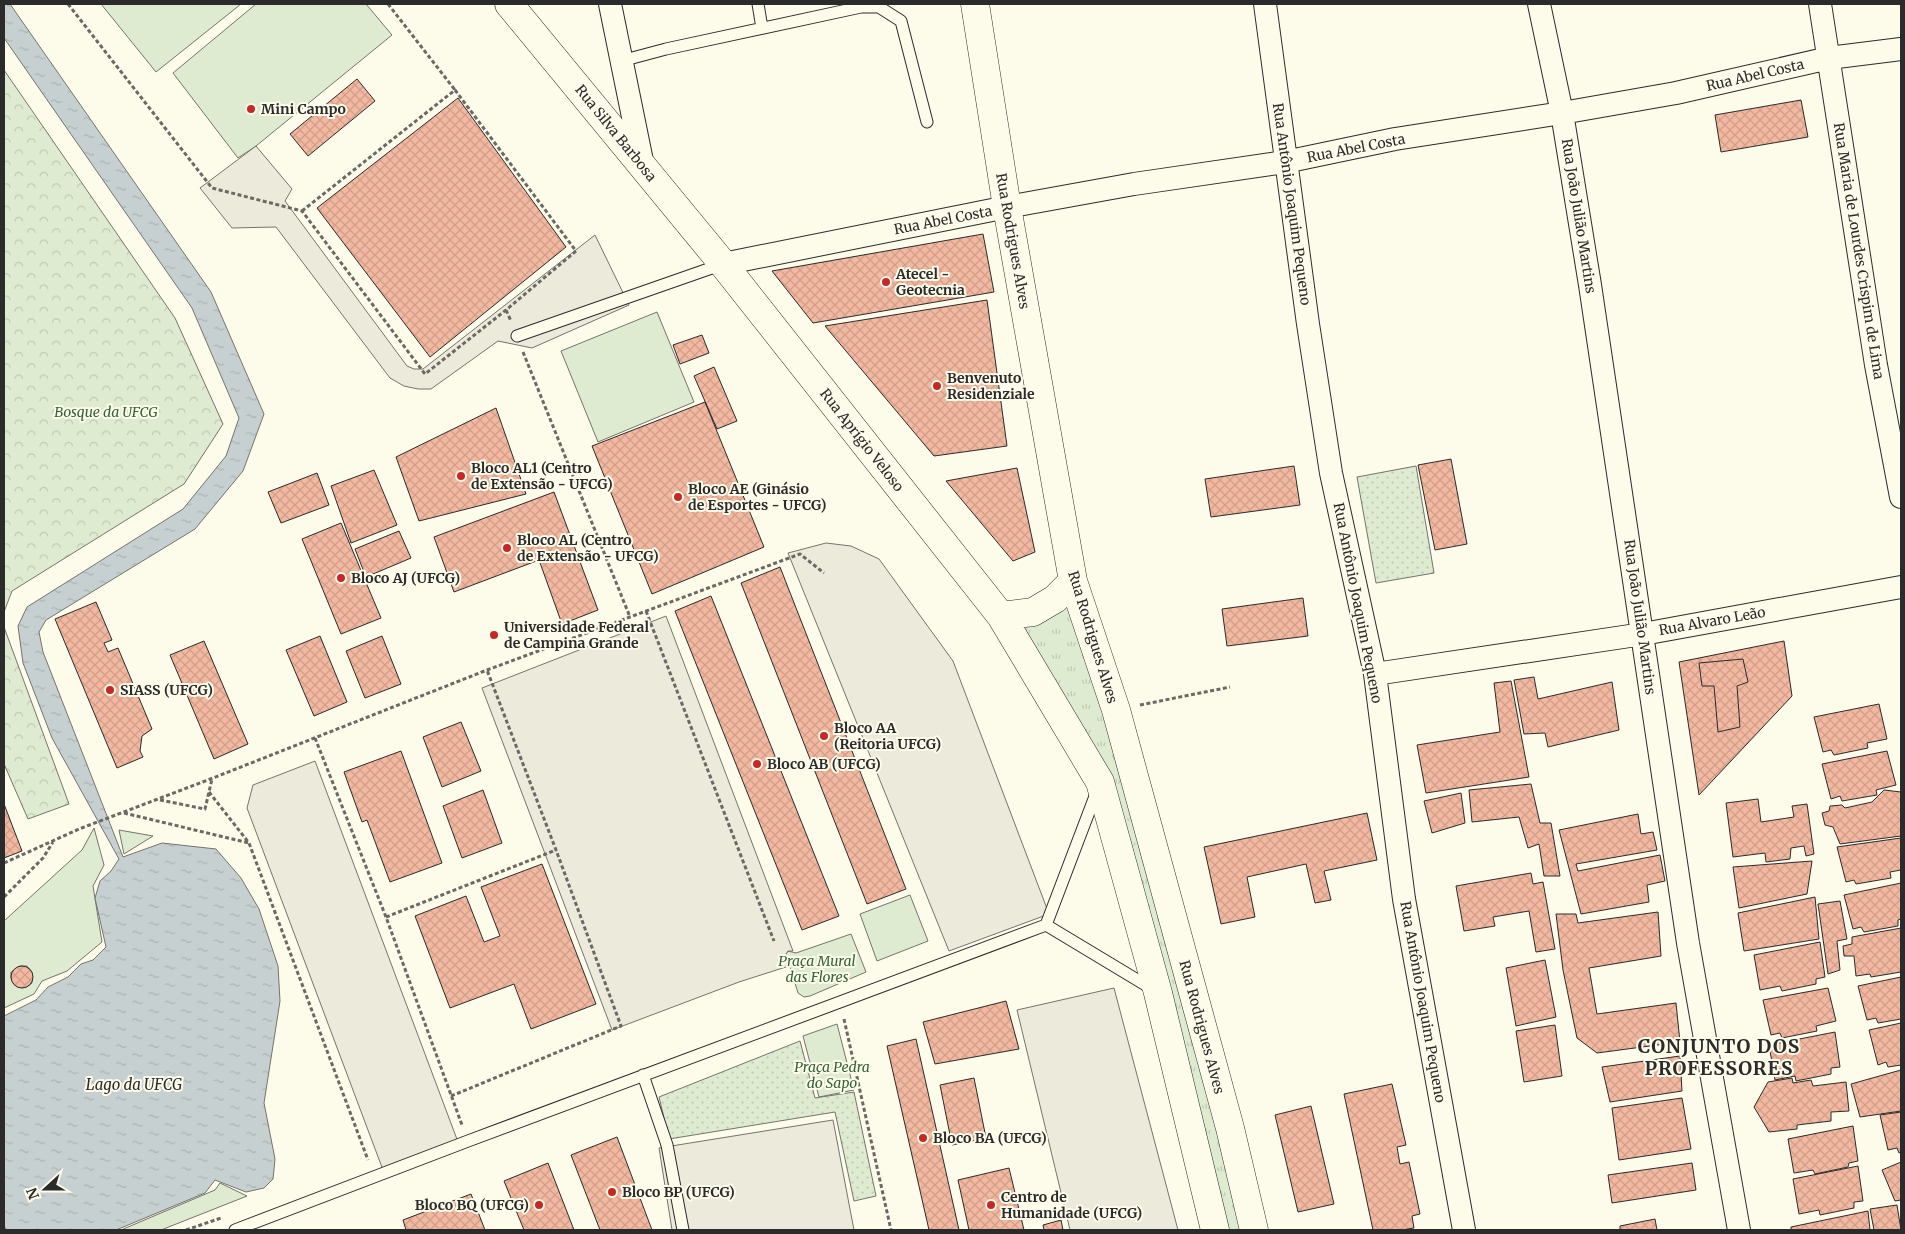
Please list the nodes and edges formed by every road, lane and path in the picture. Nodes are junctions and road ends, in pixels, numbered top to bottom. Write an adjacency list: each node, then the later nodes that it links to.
1 (68, 4): 20 (path)
2 (388, 4): 14 (path)
3 (509, 4): 18 (main road, Rua Silva Barbosa)
4 (610, 4): 13 (street)
5 (758, 4): 10 (lane)
6 (975, 4): 19 (main road, Rua Rodrigues Alves)
7 (1265, 4): 17 (street, Rua Antônio Joaquim Pequeno)
8 (1540, 4): 15 (street, Rua João Julião Martins)
9 (1820, 4): 12 (street, Rua Maria de Lourdes Crispim de Lima)
10 (762, 28): 13 (lane); 16 (lane)
11 (1901, 49): 12 (street, Rua Abel Costa)
12 (1829, 58): 15 (street, Rua Abel Costa); 23 (street, Rua Maria de Lourdes Crispim de Lima)
13 (621, 61): 18 (street)
14 (455, 90): 20 (path); 20 (path)
15 (1562, 113): 17 (street, Rua Abel Costa); 30 (street, Rua João Julião Martins)
16 (927, 122)
17 (1285, 162): 19 (street, Rua Abel Costa); 32 (street, Rua Antônio Joaquim Pequeno)
18 (643, 166): 21 (main road, Rua Silva Barbosa)
19 (1007, 207): 21 (street, Rua Abel Costa); 25 (main road, Rua Rodrigues Alves)
20 (302, 211)
21 (723, 264): 22 (lane); 28 (main road, Rua Aprígio Veloso)
22 (517, 336): 29 (path)
23 (1901, 497)
24 (824, 573): 27 (path)
25 (1073, 582): 28 (main road); 34 (main road, Rua Rodrigues Alves)
26 (1901, 587): 30 (street, Rua Alvaro Leão)
27 (646, 611): 29 (path); 48 (path)
28 (1001, 616): 37 (main road)
29 (630, 617): 31 (path)
30 (1642, 634): 32 (street, Rua Alvaro Leão); 63 (street, Rua João Julião Martins)
31 (487, 670): 35 (path); 43 (path)
32 (1375, 674): 62 (street, Rua Antônio Joaquim Pequeno)
33 (1230, 687): 34 (path)
34 (1116, 710): 61 (main road, Rua Rodrigues Alves)
35 (315, 738): 36 (path); 46 (path)
36 (212, 778): 38 (path); 39 (path)
37 (1100, 782): 47 (lane); 49 (main road)
38 (209, 792): 39 (path); 42 (path)
39 (158, 799): 40 (path)
40 (123, 813): 41 (path); 42 (path)
41 (54, 840): 44 (path); 45 (path)
42 (249, 843): 54 (path)
43 (556, 850): 46 (path); 52 (path)
44 (4, 863)
45 (4, 897)
46 (386, 917): 52 (path)
47 (1046, 925): 49 (lane); 50 (lane)
48 (774, 941)
49 (1158, 993): 56 (main road)
50 (840, 1001): 51 (lane); 60 (path)
51 (644, 1075): 53 (lane); 59 (lane)
52 (451, 1096): 53 (path)
53 (468, 1141): 58 (lane)
54 (370, 1163)
55 (223, 1217): 57 (path)
56 (1209, 1222)
57 (186, 1230)
58 (236, 1230)
59 (683, 1230)
60 (891, 1230)
61 (1254, 1230)
62 (1464, 1230)
63 (1739, 1230)

